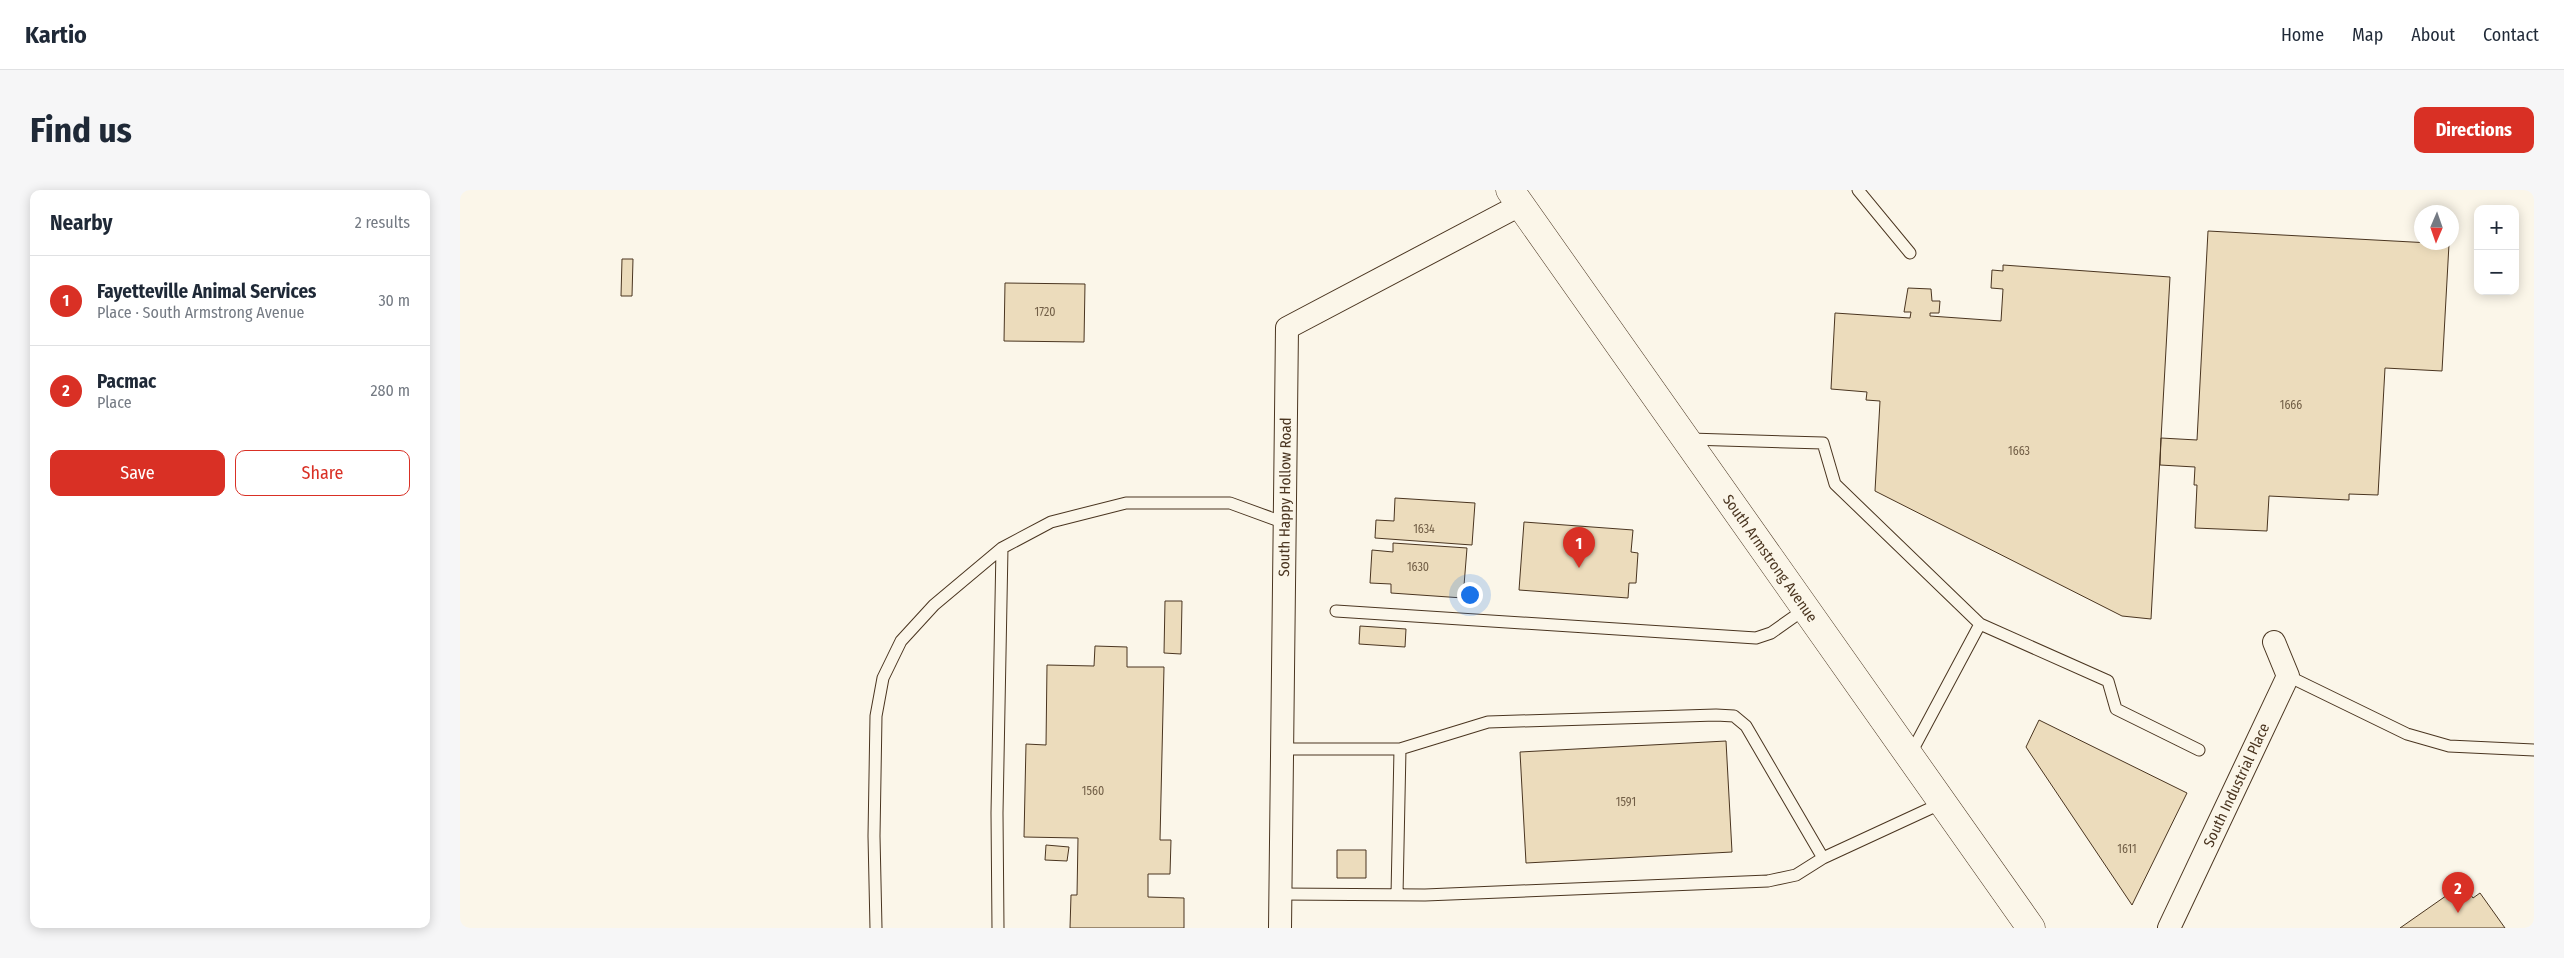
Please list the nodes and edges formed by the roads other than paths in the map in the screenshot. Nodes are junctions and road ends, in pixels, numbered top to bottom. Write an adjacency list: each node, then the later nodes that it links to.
1 (1858, 190): 3 (lane)
2 (1515, 198): 4 (street, South Armstrong Avenue); 5 (street, South Happy Hollow Road)
3 (1910, 253)
4 (1686, 439): 7 (street, South Armstrong Avenue); 9 (lane)
5 (1285, 523): 6 (lane); 12 (street, South Happy Hollow Road)
6 (1002, 548): 21 (lane); 22 (lane)
7 (1805, 609): 8 (lane); 16 (street, South Armstrong Avenue)
8 (1336, 611)
9 (1980, 624): 14 (lane); 16 (lane)
10 (2274, 642): 11 (street)
11 (2288, 676): 15 (lane); 25 (street, South Industrial Place)
12 (1282, 749): 13 (lane); 19 (street, South Happy Hollow Road)
13 (1400, 749): 18 (lane); 20 (lane)
14 (2199, 750)
15 (2534, 750)
16 (1909, 756): 17 (street, South Armstrong Avenue)
17 (1942, 803): 18 (lane); 24 (street, South Armstrong Avenue)
18 (1823, 858): 20 (lane)
19 (1280, 894): 20 (lane); 23 (street, South Happy Hollow Road)
20 (1398, 895)
21 (876, 928)
22 (998, 928)
23 (1280, 928)
24 (2030, 928)
25 (2168, 928)

